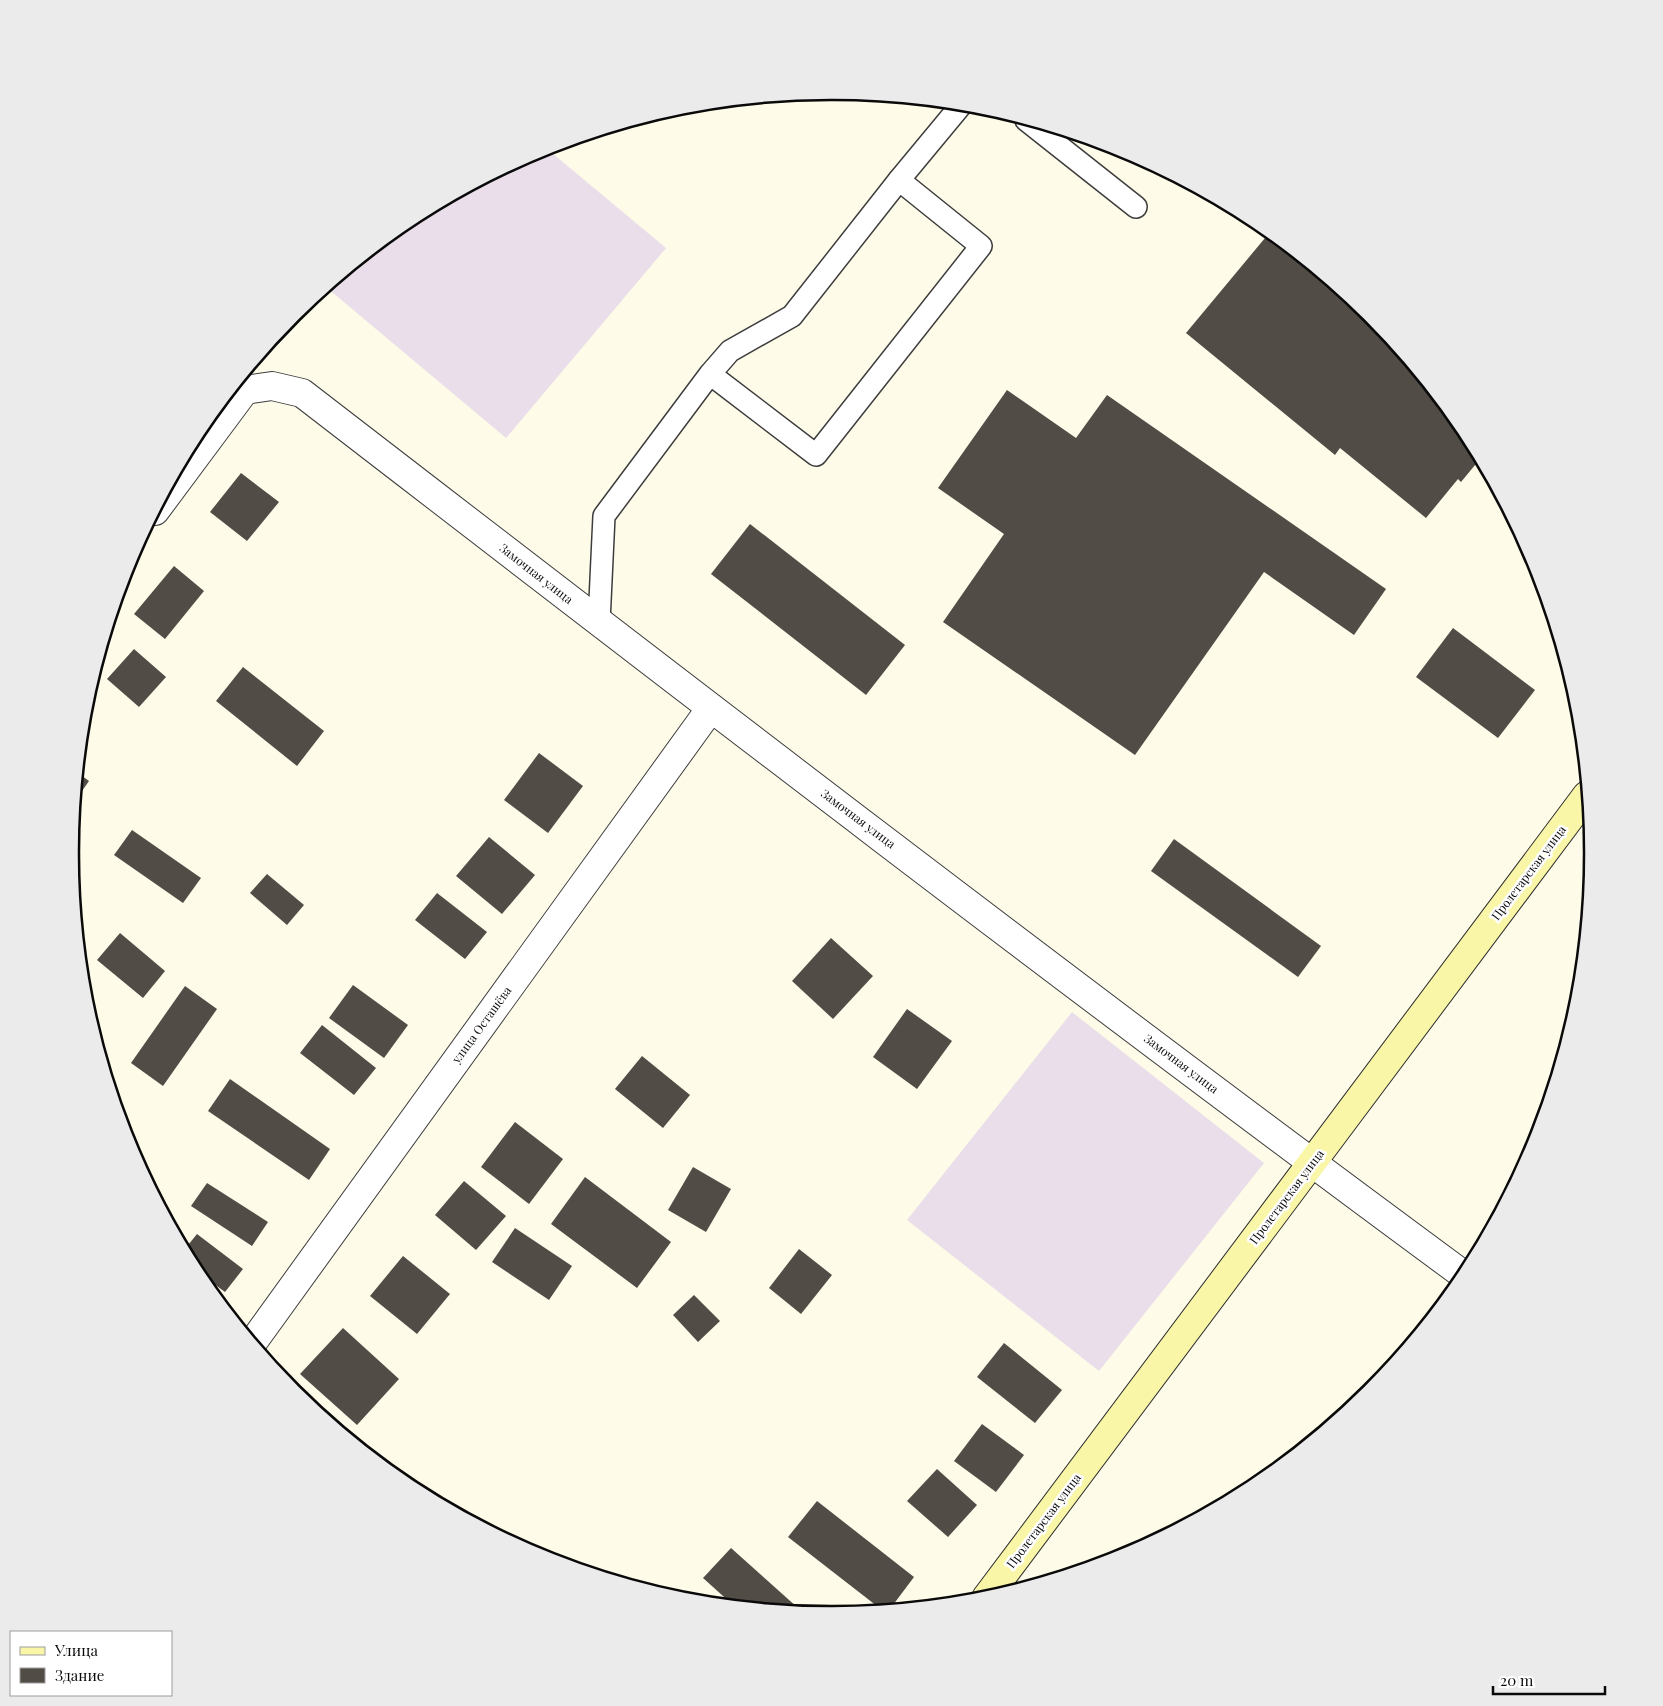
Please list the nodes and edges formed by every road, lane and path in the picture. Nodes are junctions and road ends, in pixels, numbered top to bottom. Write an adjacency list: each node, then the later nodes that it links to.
1 (956, 111): 3 (lane)
2 (1038, 130): 4 (lane)
3 (899, 180): 5 (lane); 5 (lane)
4 (1136, 207)
5 (710, 374): 7 (lane)
6 (179, 479): 7 (street, Замочная улица)
7 (599, 622): 8 (street, Замочная улица)
8 (711, 708): 10 (street, Замочная улица); 12 (street, улица Осташёва)
9 (1583, 802): 10 (street, Пролетарская улица)
10 (1312, 1163): 11 (street, Замочная улица); 13 (street, Пролетарская улица)
11 (1457, 1270)
12 (256, 1337)
13 (994, 1587)

